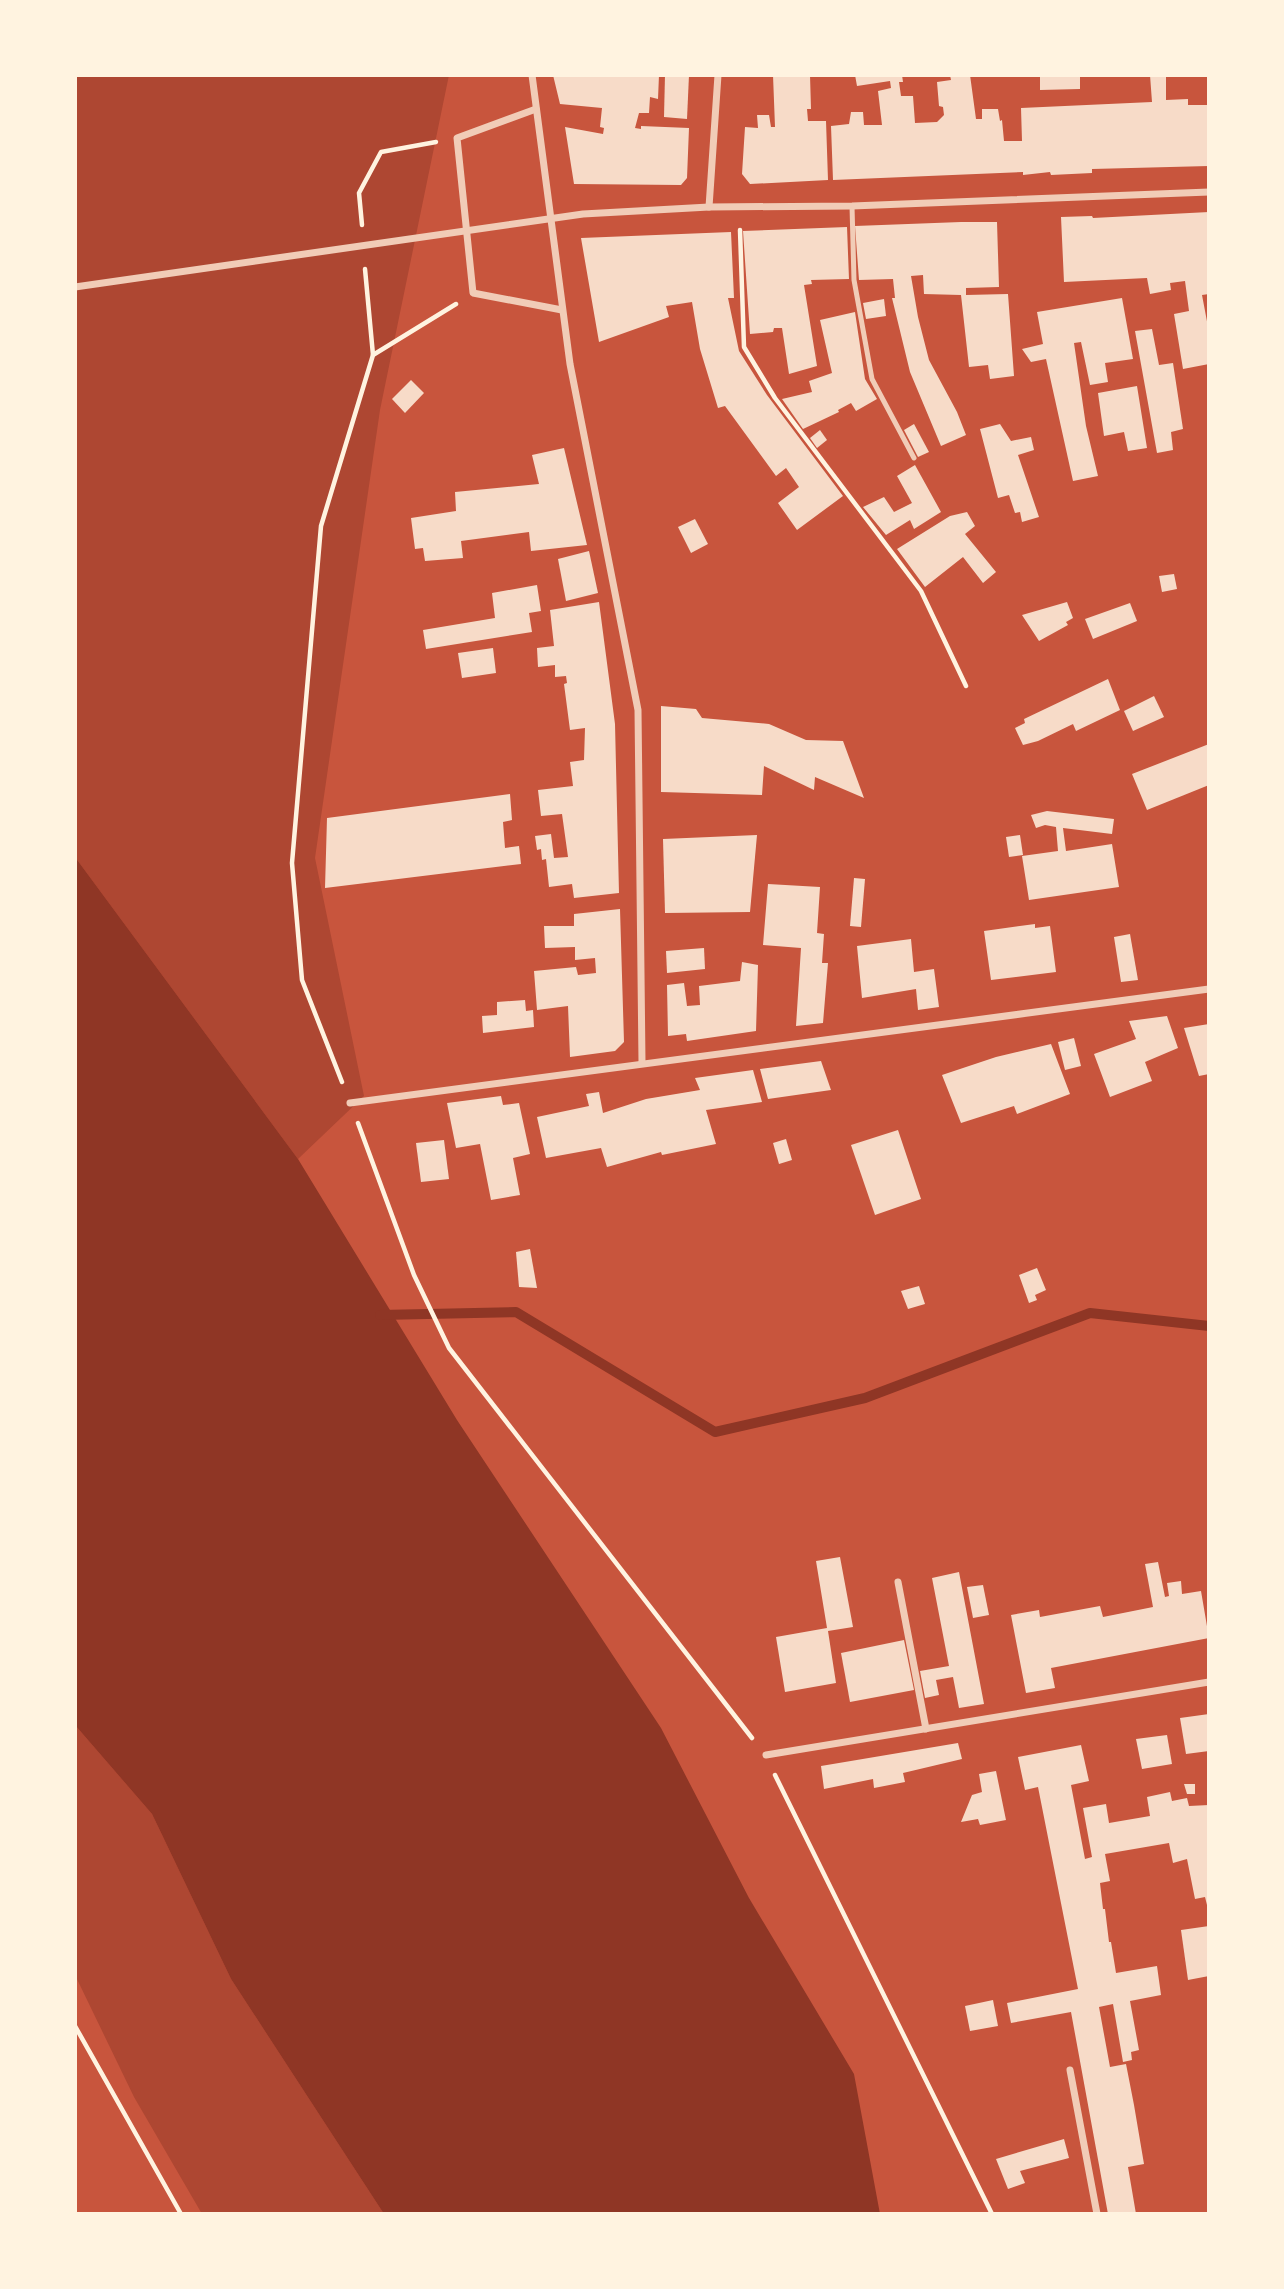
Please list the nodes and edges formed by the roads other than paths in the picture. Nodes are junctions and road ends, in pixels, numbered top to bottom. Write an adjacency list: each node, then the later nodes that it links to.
1 (532, 75): 3 (street)
2 (718, 75): 6 (street)
3 (536, 109): 8 (street); 8 (street)
4 (1209, 192): 5 (street)
5 (852, 206): 6 (street); 9 (lane)
6 (709, 207): 7 (street)
7 (75, 287)
8 (562, 310): 11 (street)
9 (914, 458)
10 (1209, 989): 11 (street)
11 (642, 1062): 12 (street)
12 (350, 1103)
13 (898, 1582): 15 (street)
14 (1209, 1682): 15 (street)
15 (926, 1729): 16 (street)
16 (766, 1755)
17 (1069, 2070): 18 (street)
18 (1097, 2214)

